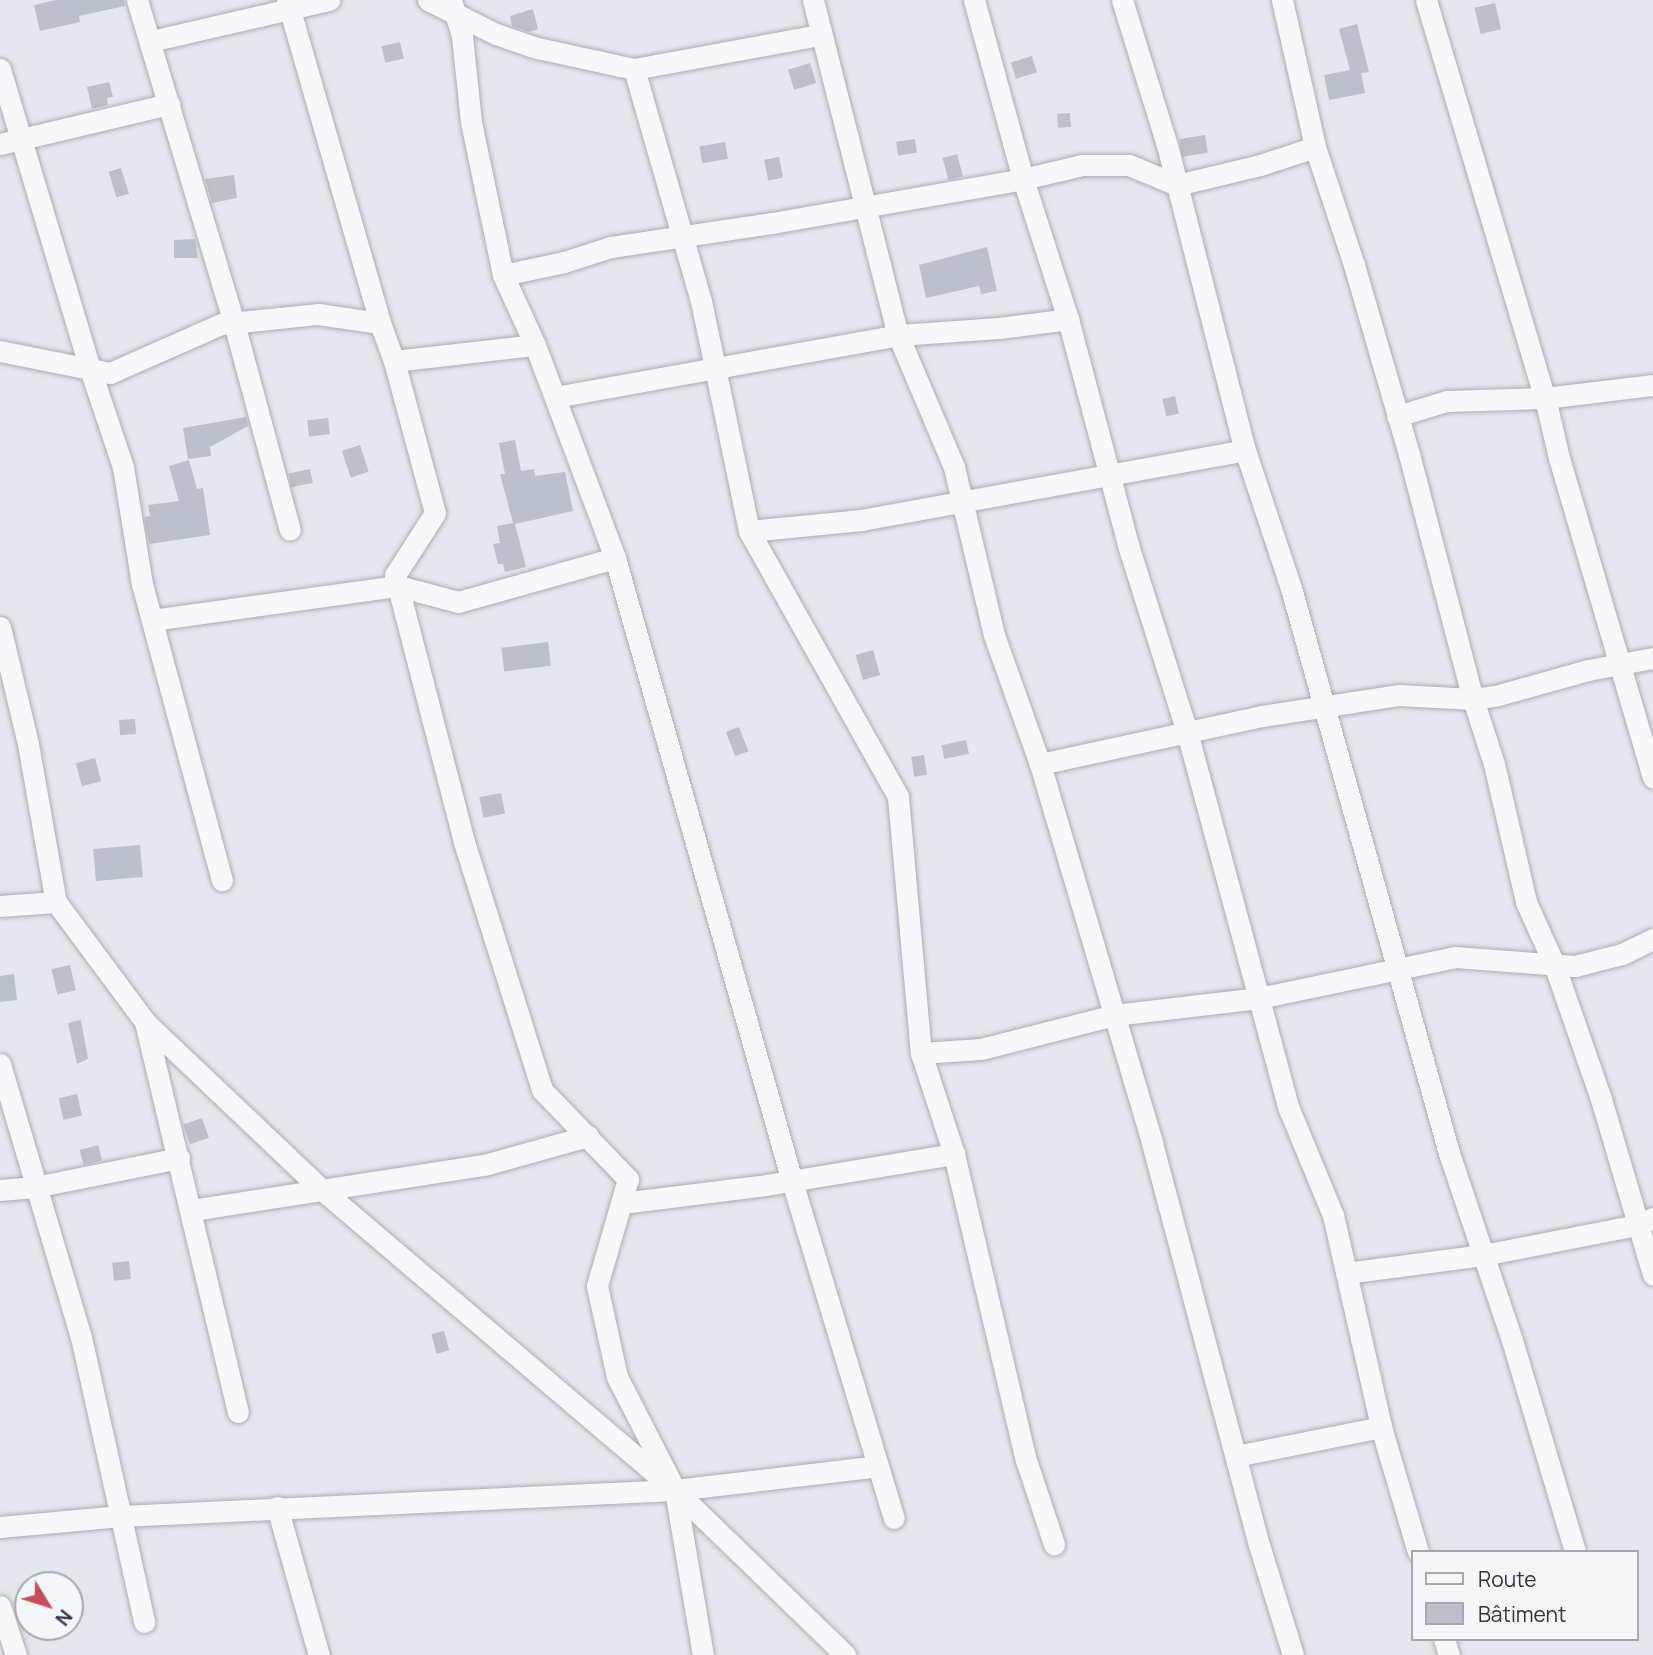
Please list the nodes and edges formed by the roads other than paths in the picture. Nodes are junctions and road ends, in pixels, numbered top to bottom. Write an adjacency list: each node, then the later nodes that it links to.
1 (137, 0): 12 (street)
2 (329, 0): 9 (street)
3 (428, 0): 10 (street)
4 (813, 0): 11 (street)
5 (974, 0): 19 (street)
6 (1122, 0): 20 (street)
7 (1282, 0): 18 (street)
8 (1426, 0): 35 (street)
9 (289, 4): 12 (street); 26 (street)
10 (454, 8): 14 (street); 23 (street)
11 (820, 35): 14 (street); 21 (street)
12 (150, 41): 15 (street)
13 (0, 69): 16 (street)
14 (634, 69): 22 (street)
15 (169, 104): 16 (street); 25 (street)
16 (23, 137): 17 (street); 32 (street)
17 (0, 144)
18 (1314, 147): 20 (street); 36 (street)
19 (1023, 179): 20 (street); 21 (street); 24 (street)
20 (1177, 185): 37 (street)
21 (866, 204): 22 (street); 27 (street)
22 (684, 236): 23 (street); 31 (street)
23 (503, 275): 28 (street)
24 (1068, 319): 27 (street); 38 (street)
25 (234, 323): 26 (street); 32 (street); 40 (street)
26 (380, 323): 30 (street)
27 (898, 335): 31 (street); 39 (street)
28 (535, 345): 30 (street); 34 (street)
29 (0, 351): 32 (street)
30 (394, 361): 43 (street)
31 (716, 368): 34 (street); 41 (street)
32 (90, 369): 44 (street)
33 (1653, 385): 35 (street)
34 (555, 397): 42 (street)
35 (1545, 398): 36 (street); 47 (street)
36 (1397, 416): 48 (street)
37 (1245, 450): 38 (street); 49 (street)
38 (1110, 474): 39 (street); 50 (street)
39 (962, 501): 41 (street); 51 (street)
40 (289, 530)
41 (749, 531): 62 (street)
42 (615, 558): 43 (street); 67 (street)
43 (398, 586): 44 (street); 64 (street)
44 (152, 620): 53 (street)
45 (0, 627): 54 (street)
46 (1653, 658): 47 (street)
47 (1620, 664): 48 (street); 52 (street)
48 (1473, 699): 49 (street); 57 (street)
49 (1324, 706): 50 (street); 58 (street)
50 (1187, 732): 51 (street); 59 (street)
51 (1040, 764): 60 (street)
52 (1653, 778)
53 (222, 880)
54 (56, 902): 55 (street); 61 (street)
55 (0, 906)
56 (1653, 939): 57 (street)
57 (1555, 964): 58 (street); 73 (street)
58 (1398, 970): 59 (street); 74 (street)
59 (1259, 999): 60 (street); 75 (street)
60 (1114, 1015): 62 (street); 79 (street)
61 (145, 1022): 66 (street); 69 (street)
62 (921, 1052): 65 (street)
63 (0, 1063): 68 (street)
64 (588, 1136): 69 (street); 71 (street)
65 (954, 1154): 67 (street); 86 (street)
66 (179, 1158): 68 (street); 72 (street)
67 (792, 1181): 71 (street); 80 (street)
68 (35, 1187): 70 (street); 83 (street)
69 (320, 1188): 72 (street); 81 (street)
70 (0, 1190)
71 (622, 1202): 81 (street)
72 (192, 1210): 77 (street)
73 (1645, 1222): 74 (street); 76 (street)
74 (1483, 1255): 75 (street); 88 (street)
75 (1346, 1273): 78 (street)
76 (1653, 1274)
77 (238, 1412)
78 (1381, 1427): 79 (street); 87 (street)
79 (1236, 1456): 95 (street)
80 (878, 1465): 81 (street); 84 (street)
81 (675, 1490): 82 (street); 93 (street); 94 (street)
82 (277, 1507): 83 (street); 92 (street)
83 (121, 1516): 85 (street); 90 (street)
84 (894, 1518)
85 (0, 1527)
86 (1054, 1544)
87 (1417, 1550)
88 (1574, 1550)
89 (0, 1606): 91 (street)
90 (144, 1622)
91 (16, 1655)
92 (318, 1655)
93 (703, 1655)
94 (845, 1655)
95 (1293, 1655)

